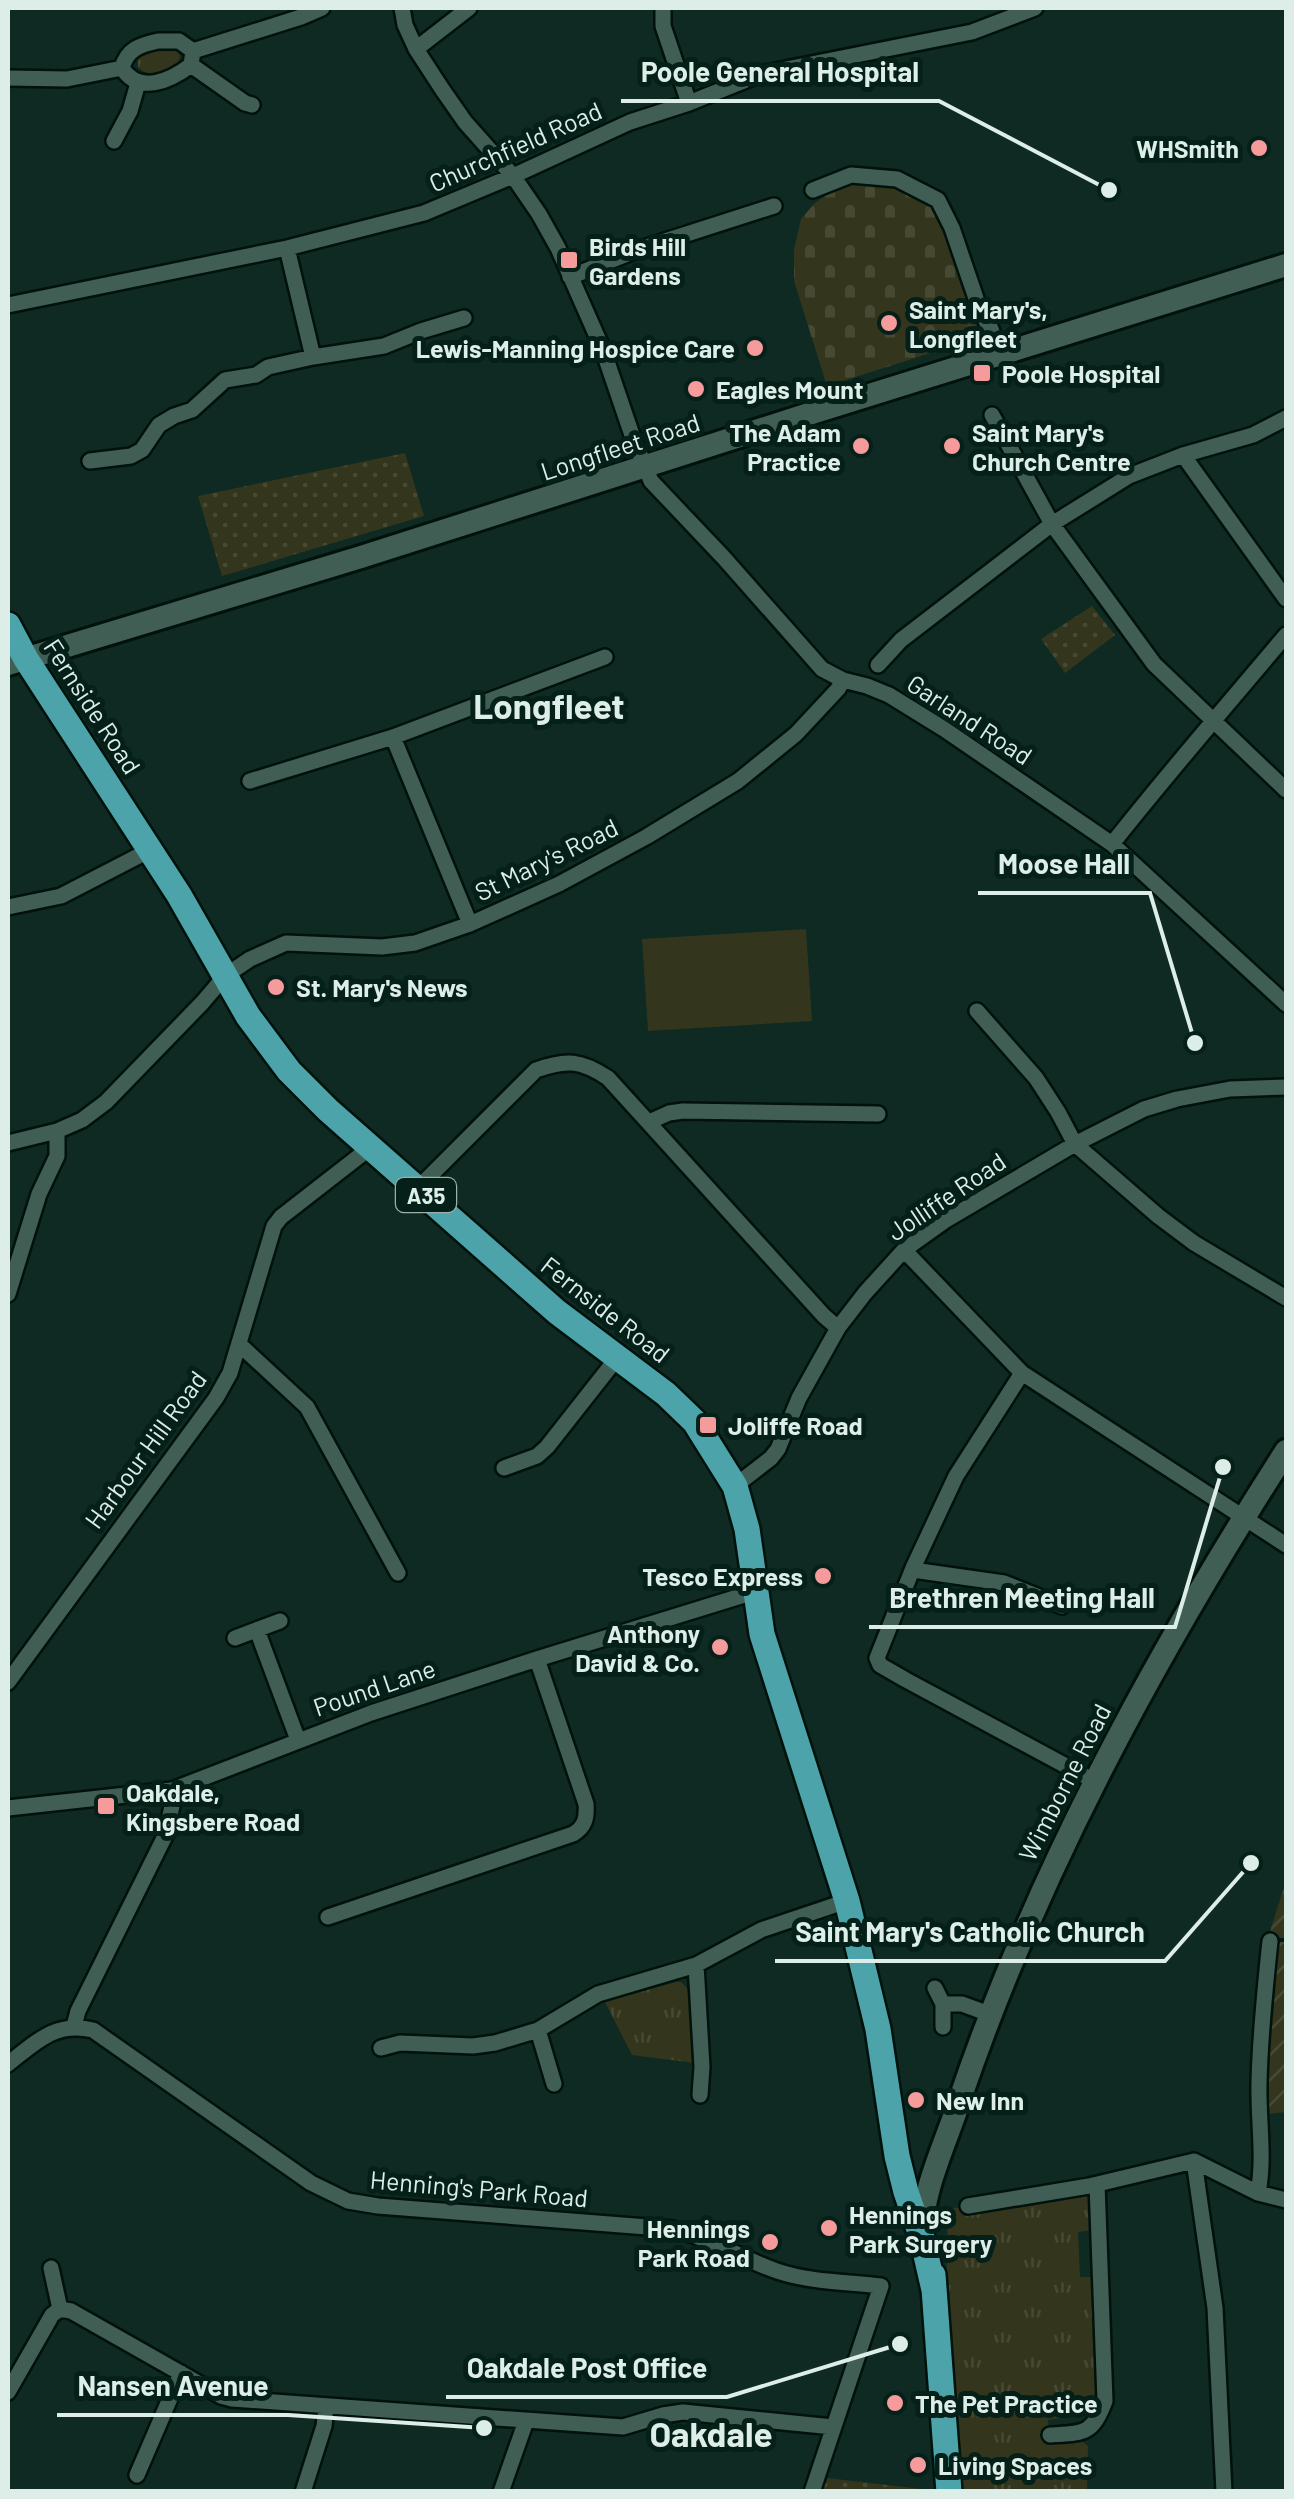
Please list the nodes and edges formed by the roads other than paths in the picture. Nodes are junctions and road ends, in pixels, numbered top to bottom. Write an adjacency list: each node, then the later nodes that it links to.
1 (322, 8): 7 (street)
2 (402, 8): 6 (street)
3 (469, 8): 6 (street)
4 (663, 8): 11 (street)
5 (1035, 8): 11 (street, Churchfield Road)
6 (416, 50): 14 (street)
7 (192, 58): 8 (street); 10 (street); 12 (street)
8 (122, 68): 9 (street); 10 (street)
9 (8, 78)
10 (138, 83): 13 (street)
11 (689, 104): 14 (street, Churchfield Road)
12 (252, 105)
13 (114, 141)
14 (513, 176): 17 (street, Churchfield Road); 19 (street)
15 (813, 190): 22 (street)
16 (774, 206): 19 (street)
17 (287, 248): 20 (street, Churchfield Road); 23 (street)
18 (1286, 265): 22 (main road, Longfleet Road)
19 (570, 277): 30 (street)
20 (8, 305)
21 (464, 318): 23 (street)
22 (1000, 356): 30 (main road, Longfleet Road)
23 (314, 357): 27 (street)
24 (143, 413): 27 (street)
25 (992, 415): 31 (street)
26 (1286, 418): 28 (street)
27 (160, 425): 29 (street)
28 (1183, 455): 31 (street); 32 (street)
29 (90, 461)
30 (643, 467): 36 (main road, Longfleet Road); 38 (street, Garland Road)
31 (1052, 524): 37 (street); 39 (street)
32 (1286, 599)
33 (8, 625): 36 (highway, Fernside Road / A35)
34 (1286, 635): 39 (street)
35 (605, 657): 40 (street)
36 (17, 661): 44 (highway, Fernside Road / A35)
37 (878, 665)
38 (843, 680): 43 (street, Garland Road); 46 (street, St Mary's Road)
39 (1214, 723): 42 (street); 43 (street)
40 (393, 737): 41 (street); 46 (street)
41 (250, 781)
42 (1286, 790)
43 (1112, 844): 48 (street, Garland Road)
44 (150, 850): 45 (street); 47 (highway, Fernside Road / A35)
45 (8, 908)
46 (470, 924): 47 (street, St Mary's Road)
47 (224, 976): 53 (street, St Mary's Road); 56 (highway, Fernside Road / A35)
48 (1286, 1004)
49 (978, 1012): 55 (street)
50 (1286, 1087): 55 (street, Jolliffe Road)
51 (878, 1114): 52 (street)
52 (649, 1122): 57 (street); 61 (street)
53 (57, 1131): 54 (street, St Mary's Road); 59 (street)
54 (8, 1143)
55 (1075, 1144): 58 (street, Jolliffe Road); 60 (street)
56 (370, 1148): 57 (highway, Fernside Road / A35); 62 (street, Harbour Hill Road)
57 (418, 1188): 63 (highway, Fernside Road / A35)
58 (904, 1250): 61 (street, Jolliffe Road); 64 (street)
59 (8, 1294)
60 (1286, 1298)
61 (838, 1328): 67 (street, Jolliffe Road)
62 (240, 1344): 71 (street); 78 (street, Harbour Hill Road)
63 (617, 1358): 66 (street); 67 (highway, Fernside Road / A35)
64 (1022, 1372): 68 (street); 70 (street)
65 (1286, 1451): 68 (main road, Wimborne Road)
66 (504, 1468)
67 (735, 1486): 72 (highway, Fernside Road / A35)
68 (1244, 1517): 69 (street); 80 (main road, Wimborne Road)
69 (1286, 1545)
70 (913, 1568): 73 (street); 80 (street)
71 (398, 1573)
72 (754, 1592): 77 (street, Pound Lane); 83 (highway, Fernside Road / A35)
73 (1062, 1606)
74 (280, 1621): 75 (street)
75 (257, 1630): 76 (street); 79 (street)
76 (236, 1638)
77 (537, 1658): 79 (street, Pound Lane); 84 (street)
78 (8, 1682)
79 (298, 1740): 81 (street, Pound Lane)
80 (1096, 1782): 89 (main road, Wimborne Road)
81 (172, 1790): 82 (street, Pound Lane); 90 (street)
82 (8, 1808)
83 (846, 1901): 86 (street); 102 (highway, Fernside Road / A35)
84 (328, 1916)
85 (1270, 1941): 99 (street)
86 (696, 1965): 92 (street); 96 (street)
87 (935, 1988): 88 (street)
88 (943, 2004): 89 (street); 91 (street)
89 (992, 2015): 102 (main road, Wimborne Road)
90 (74, 2026): 94 (street); 109 (street, Henning's Park Road)
91 (943, 2027)
92 (538, 2030): 93 (street); 95 (street)
93 (380, 2048)
94 (8, 2064)
95 (554, 2084)
96 (700, 2094)
97 (1194, 2162): 98 (street); 99 (street); 116 (street)
98 (1097, 2184): 101 (street); 110 (street)
99 (1258, 2193): 100 (street)
100 (1286, 2200)
101 (968, 2206)
102 (923, 2225): 115 (highway, Wimborne Road)
103 (52, 2268): 104 (street)
104 (60, 2309): 105 (street); 106 (street)
105 (181, 2373): 107 (street); 111 (street)
106 (8, 2392)
107 (326, 2406): 108 (street); 112 (street)
108 (526, 2422): 109 (street); 113 (street)
109 (834, 2426): 114 (street)
110 (1050, 2434)
111 (137, 2475)
112 (303, 2492)
113 (501, 2492)
114 (812, 2492)
115 (950, 2492)
116 (1224, 2492)

